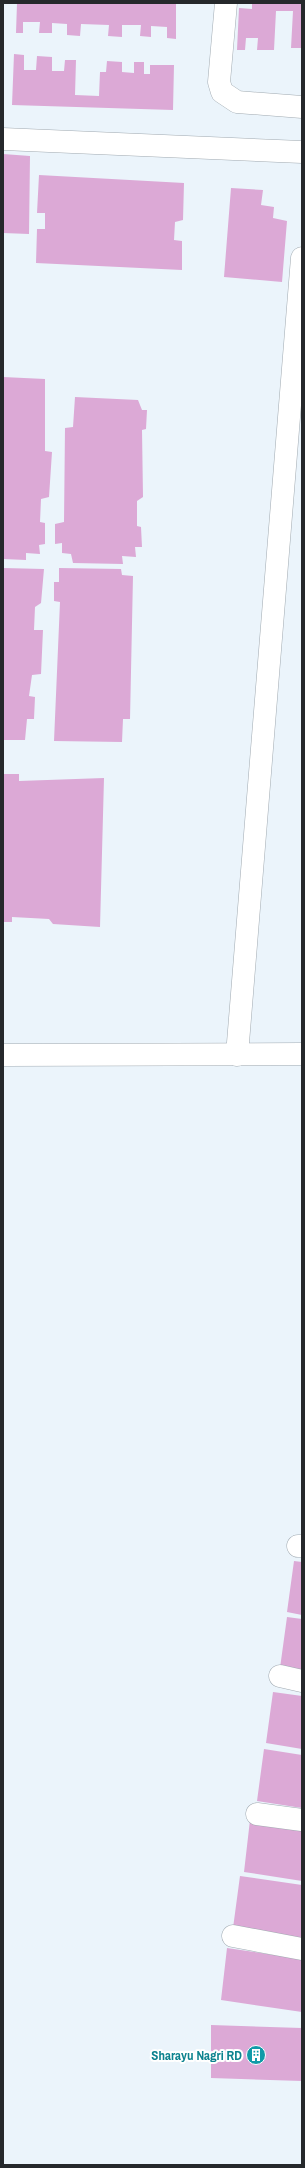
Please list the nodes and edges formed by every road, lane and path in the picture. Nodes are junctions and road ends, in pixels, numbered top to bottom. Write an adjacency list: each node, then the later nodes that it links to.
1 (216, 7): 2 (street)
2 (302, 107)
3 (3, 139): 4 (street)
4 (302, 152)
5 (302, 258): 8 (street)
6 (302, 1054): 8 (street)
7 (3, 1055): 8 (street)
8 (237, 1055)
9 (280, 1676): 10 (street)
10 (302, 1681)
11 (257, 1814): 12 (street)
12 (302, 1820)
13 (233, 1936): 14 (street)
14 (302, 1949)

